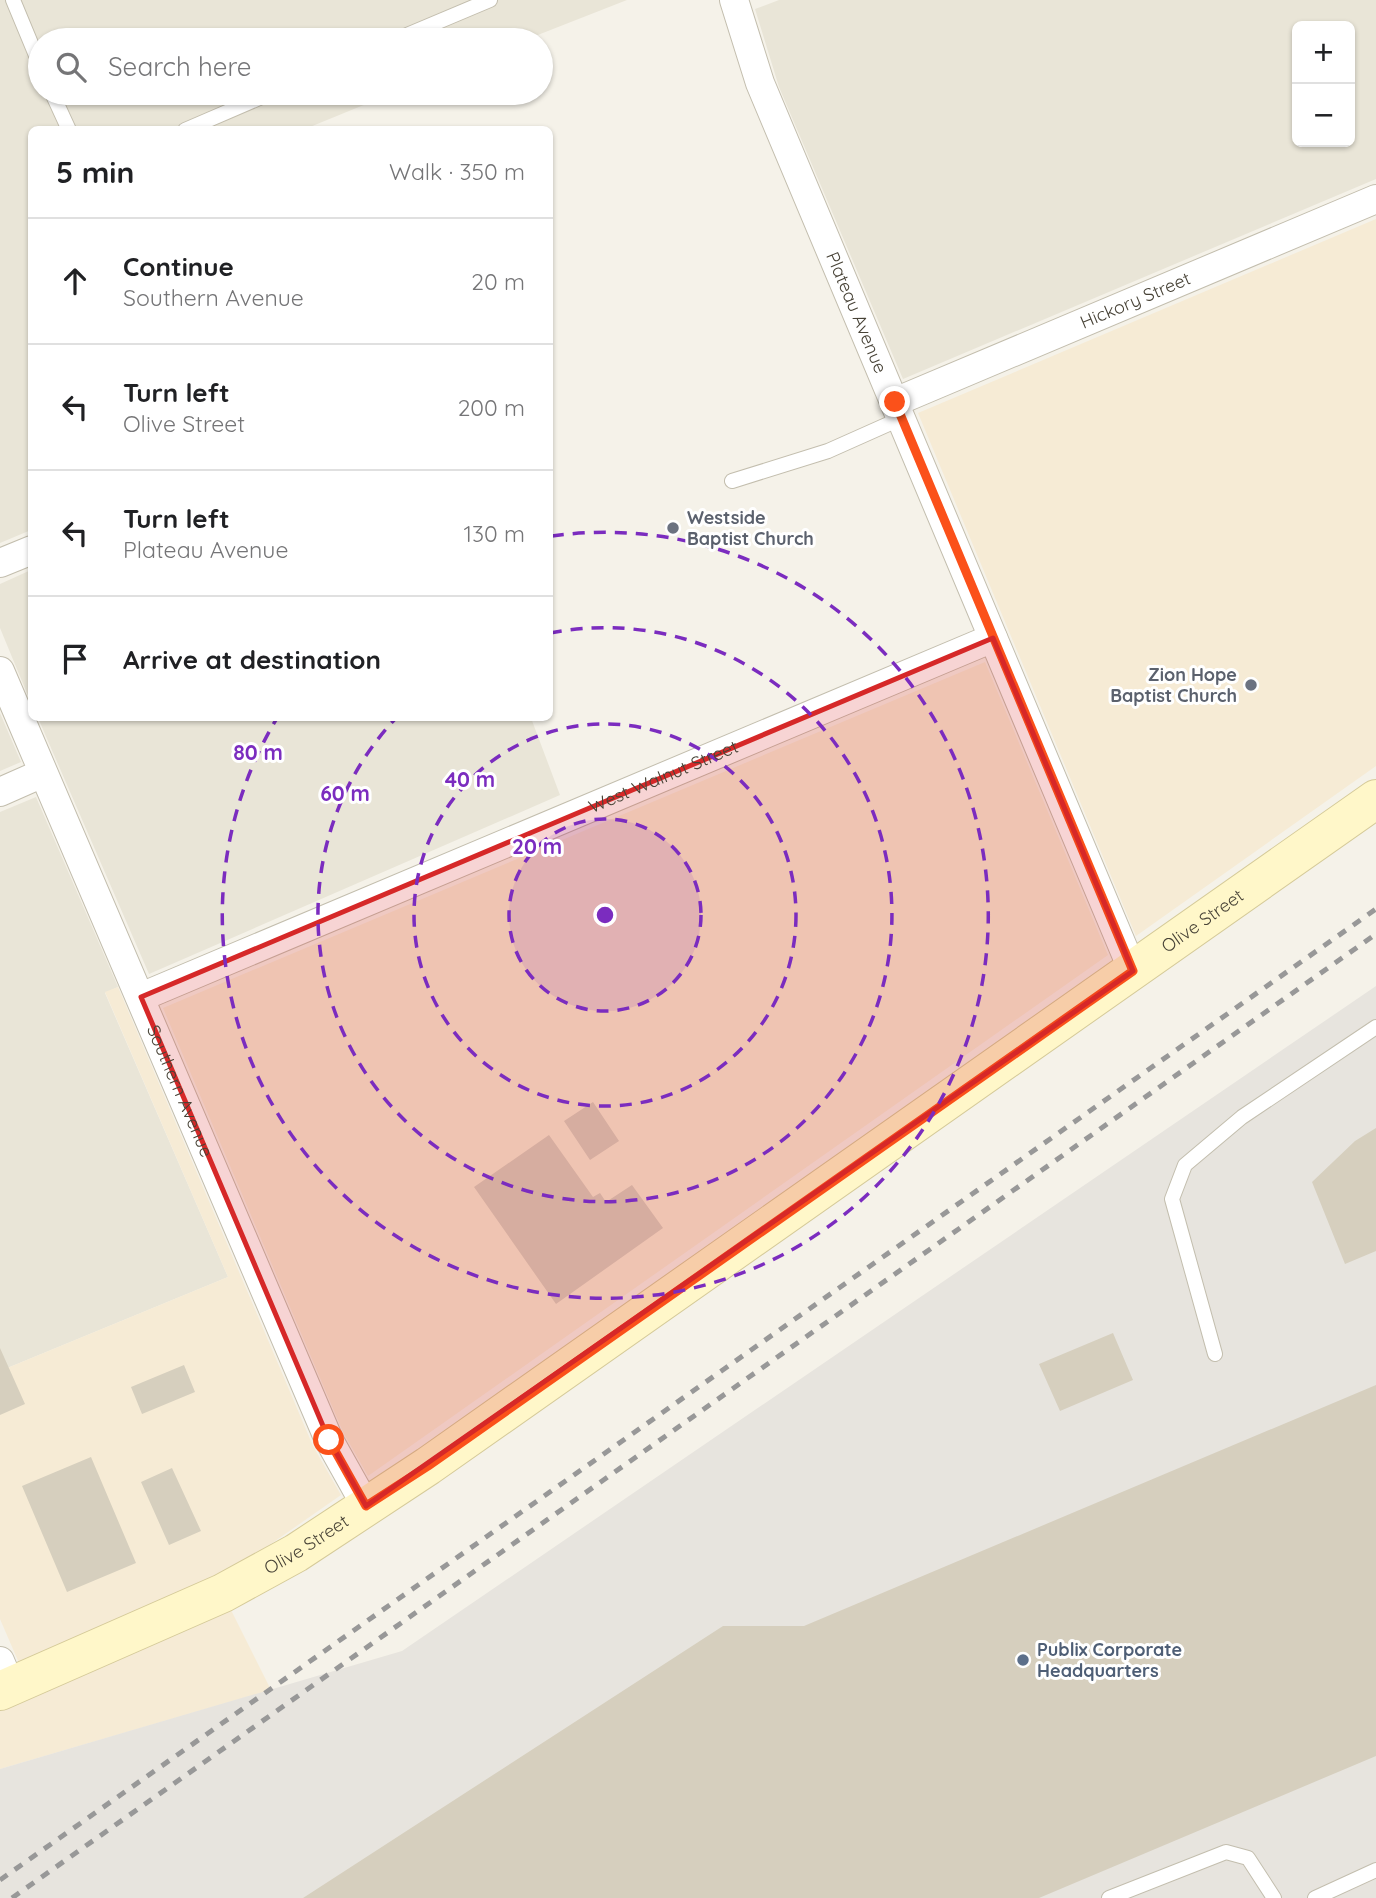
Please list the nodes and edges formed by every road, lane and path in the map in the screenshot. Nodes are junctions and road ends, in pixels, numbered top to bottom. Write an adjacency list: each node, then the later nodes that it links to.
1 (13, 0): 5 (lane)
2 (490, 0): 4 (lane)
3 (734, 0): 11 (street, Plateau Avenue)
4 (424, 28)
5 (28, 36)
6 (58, 105): 8 (lane)
7 (243, 105): 9 (lane)
8 (67, 126)
9 (194, 126)
10 (1376, 199): 11 (street, Hickory Street)
11 (899, 410): 12 (lane); 15 (street, Plateau Avenue)
12 (732, 481)
13 (28, 552): 14 (street)
14 (0, 563)
15 (993, 638): 20 (street, Plateau Avenue); 21 (street, West Walnut Street)
16 (0, 671): 17 (street, Southern Avenue)
17 (43, 773): 18 (street); 21 (street, Southern Avenue)
18 (0, 792)
19 (1376, 799): 20 (main road, Olive Street)
20 (1133, 971): 24 (main road, Olive Street)
21 (141, 997): 24 (street, Southern Avenue)
22 (1376, 1027): 23 (lane)
23 (1215, 1354)
24 (366, 1506): 25 (main road, Olive Street)
25 (4, 1680)
26 (1376, 1870): 29 (lane)
27 (1109, 1898): 28 (lane)
28 (1274, 1898)
29 (1315, 1898)

